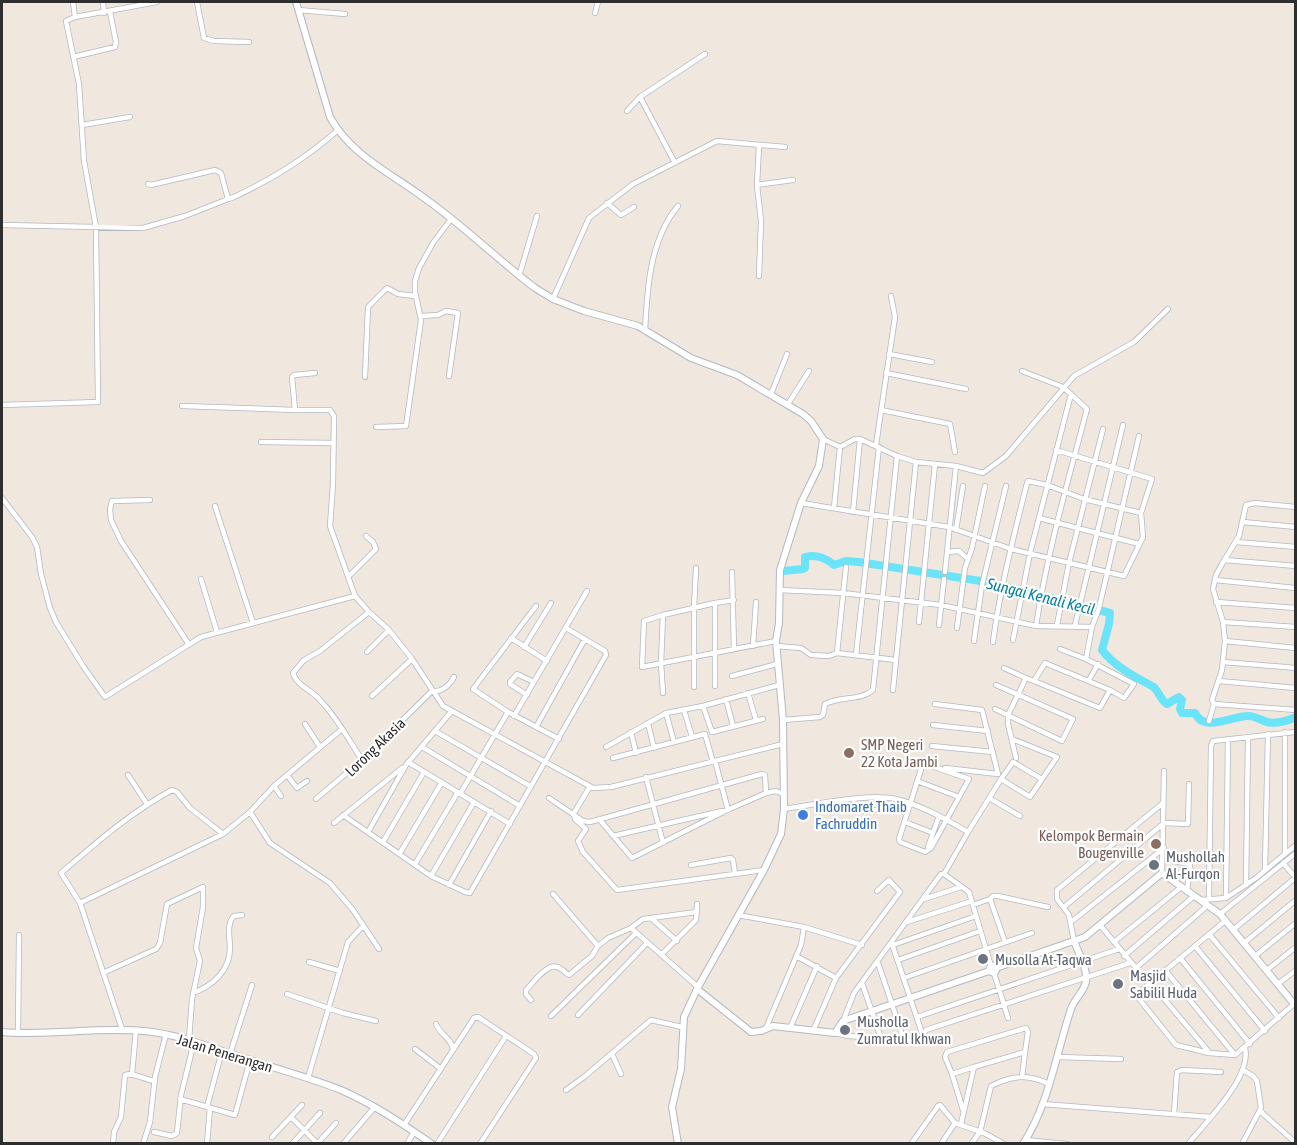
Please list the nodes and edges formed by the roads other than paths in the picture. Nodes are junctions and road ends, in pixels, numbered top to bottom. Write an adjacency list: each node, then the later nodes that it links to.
1 (73, 2): 11 (street)
2 (103, 2): 8 (street)
3 (158, 2): 6 (street)
4 (197, 2): 12 (street)
5 (598, 2): 9 (street)
6 (134, 3): 8 (street)
7 (296, 4): 10 (street); 19 (street)
8 (107, 12): 11 (street); 14 (street)
9 (596, 13)
10 (345, 15)
11 (75, 17): 14 (street)
12 (249, 42)
13 (705, 54): 15 (street)
14 (73, 57): 18 (street)
15 (640, 97): 16 (street); 22 (street)
16 (627, 111)
17 (130, 117): 18 (street)
18 (82, 125): 33 (street)
19 (338, 130): 26 (street); 31 (street)
20 (759, 145): 21 (street); 22 (street); 25 (street)
21 (785, 147)
22 (675, 163): 27 (street)
23 (793, 180): 25 (street)
24 (148, 184): 26 (street)
25 (757, 185): 35 (street)
26 (228, 199): 33 (street)
27 (607, 203): 29 (street); 38 (street)
28 (678, 206): 41 (street)
29 (634, 207)
30 (537, 216): 34 (street)
31 (451, 219): 34 (street); 36 (street)
32 (2, 225): 33 (street)
33 (96, 227): 56 (street)
34 (519, 276): 38 (street)
35 (759, 276)
36 (415, 296): 40 (street); 50 (street)
37 (891, 296): 43 (street)
38 (553, 298): 41 (street)
39 (1168, 309): 51 (street)
40 (421, 316): 49 (street); 61 (street)
41 (645, 331): 53 (street)
42 (787, 354): 53 (street)
43 (889, 354): 44 (street); 48 (street)
44 (932, 362)
45 (809, 371): 55 (street)
46 (1022, 371): 51 (street)
47 (315, 373): 58 (street)
48 (886, 373): 52 (street); 59 (street)
49 (449, 376)
50 (365, 377)
51 (1063, 387): 54 (street); 77 (street)
52 (966, 389)
53 (771, 394): 55 (street)
54 (1071, 394): 70 (street); 73 (street)
55 (788, 404): 64 (street)
56 (2, 405)
57 (182, 406): 58 (street)
58 (295, 410): 67 (street)
59 (881, 410): 68 (street); 71 (street)
60 (1123, 425): 78 (street)
61 (375, 427)
62 (1103, 429): 74 (street)
63 (1139, 436): 79 (street)
64 (823, 439): 69 (street); 88 (street)
65 (861, 439): 68 (street); 69 (street); 94 (street)
66 (261, 442): 67 (street)
67 (333, 443): 129 (street)
68 (877, 446): 72 (street); 96 (street)
69 (840, 447): 92 (street)
70 (1056, 450): 73 (street); 80 (street)
71 (955, 452)
72 (897, 456): 75 (street); 97 (street)
73 (1074, 456): 74 (street); 84 (street)
74 (1094, 461): 78 (street); 86 (street)
75 (916, 462): 76 (street); 99 (street)
76 (935, 464): 77 (street); 102 (street)
77 (956, 466): 103 (street)
78 (1112, 468): 79 (street); 89 (street)
79 (1130, 473): 93 (street); 95 (street)
80 (1047, 484): 84 (street); 98 (street); 115 (street)
81 (963, 486): 106 (street)
82 (985, 486): 109 (street)
83 (1006, 486): 112 (street)
84 (1066, 490): 86 (street); 101 (street)
85 (2, 498): 176 (street)
86 (1084, 499): 89 (street); 105 (street)
87 (150, 500): 176 (street)
88 (801, 503): 92 (street); 134 (street)
89 (1103, 505): 93 (street); 107 (street)
90 (214, 506): 157 (street)
91 (1296, 507): 100 (street)
92 (834, 508): 94 (street)
93 (1122, 509): 95 (street); 110 (street)
94 (853, 512): 96 (street)
95 (1141, 513): 113 (street)
96 (872, 515): 97 (street); 138 (street)
97 (891, 518): 99 (street); 139 (street)
98 (1039, 518): 101 (street); 117 (street)
99 (911, 522): 102 (street); 141 (street)
100 (1243, 522): 104 (street); 111 (street)
101 (1057, 523): 105 (street); 119 (street)
102 (930, 524): 103 (street); 146 (street)
103 (949, 527): 106 (street); 116 (street)
104 (1296, 527)
105 (1078, 528): 107 (street); 121 (street)
106 (956, 530): 109 (street)
107 (1097, 533): 110 (street); 125 (street)
108 (366, 536): 129 (street)
109 (975, 536): 112 (street); 118 (street)
110 (1115, 538): 113 (street); 128 (street)
111 (1236, 542): 114 (street); 120 (street)
112 (993, 543): 115 (street); 153 (street)
113 (1139, 544): 128 (street)
114 (1296, 547)
115 (1011, 549): 117 (street); 155 (street)
116 (947, 552): 118 (street); 127 (street)
117 (1030, 554): 119 (street); 156 (street)
118 (967, 558): 151 (street)
119 (1050, 558): 121 (street); 163 (street)
120 (1224, 560): 123 (street); 132 (street)
121 (1069, 563): 125 (street); 161 (street)
122 (846, 567): 136 (street)
123 (1296, 567)
124 (696, 568): 149 (street)
125 (1089, 568): 128 (street); 162 (street)
126 (732, 572): 140 (street)
127 (945, 572)
128 (1106, 573): 164 (street)
129 (348, 578): 137 (street)
130 (201, 579): 169 (street)
131 (944, 579): 147 (street)
132 (1215, 580): 133 (street); 143 (street)
133 (1296, 588)
134 (779, 590): 136 (street); 177 (street)
135 (587, 591): 166 (street)
136 (843, 593): 138 (street); 184 (street)
137 (355, 596): 152 (street); 157 (street)
138 (862, 596): 139 (street); 186 (street)
139 (883, 598): 141 (street); 188 (street)
140 (734, 600): 145 (street); 181 (street)
141 (903, 600): 146 (street); 191 (street)
142 (756, 602): 178 (street)
143 (1216, 602): 150 (street); 159 (street)
144 (551, 603): 179 (street)
145 (715, 603): 149 (street); 185 (street)
146 (921, 603): 147 (street); 158 (street)
147 (941, 605): 151 (street); 160 (street)
148 (536, 606): 170 (street)
149 (694, 608): 154 (street); 187 (street)
150 (1296, 608)
151 (960, 609): 153 (street); 167 (street)
152 (369, 612): 168 (street); 240 (street)
153 (979, 613): 155 (street); 173 (street)
154 (663, 615): 194 (street); 194 (street)
155 (996, 618): 156 (street); 175 (street)
156 (1016, 621): 163 (street); 172 (street)
157 (253, 622): 169 (street)
158 (919, 622)
159 (1223, 622): 165 (street); 174 (street)
160 (939, 625)
161 (1057, 625): 162 (street); 163 (street)
162 (1075, 625): 164 (street)
163 (1036, 626)
164 (1092, 627): 189 (street)
165 (1296, 627)
166 (566, 628): 171 (street); 192 (street)
167 (957, 628)
168 (389, 630): 183 (street); 190 (street)
169 (217, 632): 176 (street)
170 (511, 638): 179 (street); 227 (street)
171 (585, 639): 239 (street); 250 (street)
172 (1013, 640)
173 (975, 641)
174 (1225, 641): 180 (street); 193 (street)
175 (993, 642)
176 (188, 644)
177 (776, 644): 178 (street); 184 (street); 195 (street)
178 (753, 646): 181 (street)
179 (524, 647): 192 (street)
180 (1296, 648)
181 (734, 649): 185 (street)
182 (1060, 649): 189 (street)
183 (367, 652)
184 (837, 653): 186 (street)
185 (714, 654): 187 (street); 208 (street)
186 (856, 655): 188 (street)
187 (694, 657): 194 (street); 209 (street)
188 (876, 658): 191 (street); 233 (street)
189 (1086, 659): 196 (street)
190 (412, 660): 213 (street); 218 (street)
191 (896, 660): 211 (street)
192 (547, 661): 205 (street)
193 (1223, 662): 197 (street); 204 (street)
194 (661, 663): 214 (street)
195 (777, 664): 199 (street); 206 (street)
196 (1098, 664): 203 (street); 212 (street)
197 (1296, 668)
198 (1004, 669): 201 (street)
199 (732, 676)
200 (454, 677): 213 (street, Lorong Akasia)
201 (1026, 678): 202 (street); 216 (street)
202 (1034, 681): 203 (street); 212 (street)
203 (1089, 681): 212 (street)
204 (1219, 681): 210 (street); 221 (street)
205 (534, 682): 217 (street); 217 (street)
206 (779, 685): 215 (street); 233 (street)
207 (996, 685): 216 (street)
208 (715, 686)
209 (694, 687)
210 (1296, 688)
211 (893, 690)
212 (1110, 690)
213 (432, 692): 226 (street); 265 (street, Lorong Akasia)
214 (663, 693)
215 (748, 693): 219 (street); 232 (street)
216 (1017, 693): 229 (street); 229 (street)
217 (527, 695): 230 (street)
218 (372, 696)
219 (726, 699): 222 (street); 238 (street)
220 (935, 704): 242 (street)
221 (1214, 704): 225 (street); 234 (street)
222 (703, 706): 224 (street); 238 (street)
223 (995, 709): 229 (street)
224 (684, 710): 228 (street); 248 (street)
225 (1296, 710)
226 (451, 712): 241 (street); 247 (street)
227 (508, 712): 230 (street); 247 (street)
228 (666, 713): 235 (street); 253 (street)
229 (1008, 715): 251 (street)
230 (514, 716): 239 (street)
231 (763, 719): 232 (street)
232 (756, 720): 238 (street)
233 (783, 720): 254 (street)
234 (1209, 721)
235 (648, 723): 243 (street); 260 (street)
236 (305, 724): 257 (street)
237 (933, 725): 242 (street)
238 (733, 726)
239 (536, 727): 250 (street)
240 (342, 729): 257 (street); 265 (street)
241 (435, 731): 258 (street); 263 (street)
242 (988, 731): 261 (street)
243 (631, 732): 259 (street); 262 (street)
244 (1285, 732): 245 (street); 246 (street); 329 (street)
245 (1296, 732)
246 (1268, 734): 249 (street); 336 (street)
247 (495, 736): 263 (street); 267 (street)
248 (692, 737): 253 (street); 268 (street)
249 (1248, 737): 252 (street); 343 (street)
250 (559, 739): 267 (street)
251 (1012, 739): 255 (street); 266 (street)
252 (1228, 739): 350 (street); 354 (street)
253 (675, 743): 260 (street)
254 (783, 744): 268 (street); 289 (street)
255 (1025, 745): 266 (street); 278 (street)
256 (932, 746): 261 (street)
257 (320, 747): 274 (street)
258 (422, 747): 269 (street); 275 (street)
259 (606, 747)
260 (654, 748): 262 (street)
261 (993, 752): 277 (street)
262 (636, 753): 264 (street)
263 (481, 758): 275 (street); 285 (street)
264 (613, 758)
265 (362, 760): 295 (street, Lorong Akasia)
266 (1015, 760): 277 (street); 278 (street)
267 (545, 761): 285 (street); 286 (street)
268 (714, 762): 276 (street); 282 (street)
269 (407, 763): 272 (street); 308 (street); 318 (street)
270 (936, 767): 277 (street); 281 (street); 291 (street)
271 (1164, 771): 298 (street)
272 (424, 772): 280 (street); 323 (street)
273 (128, 775): 299 (street)
274 (287, 775): 279 (street); 284 (street)
275 (471, 776): 288 (street); 302 (street)
276 (646, 777): 286 (street); 300 (street)
277 (999, 777): 278 (street); 293 (street)
278 (1041, 778)
279 (307, 781)
280 (442, 782): 288 (street); 328 (street)
281 (917, 782): 291 (street); 301 (street)
282 (721, 784): 287 (street); 300 (street); 304 (street)
283 (1189, 784): 315 (street)
284 (274, 786): 290 (street); 305 (street)
285 (530, 786): 302 (street)
286 (589, 788): 307 (street)
287 (766, 792): 289 (street); 304 (street)
288 (459, 793): 297 (street); 333 (street)
289 (783, 795): 303 (street)
290 (281, 796)
291 (959, 797): 312 (street)
292 (549, 798): 307 (street)
293 (989, 798): 310 (street); 319 (street)
294 (854, 799): 296 (street); 296 (street); 303 (street)
295 (316, 800)
296 (900, 801): 301 (street)
297 (474, 802): 306 (street); 340 (street)
298 (1163, 803): 315 (street); 359 (street)
299 (147, 804): 321 (street); 355 (street)
300 (652, 804): 311 (street); 317 (street)
301 (910, 804): 309 (street); 313 (street)
302 (520, 806): 316 (street)
303 (784, 809): 335 (street)
304 (727, 810): 317 (street); 324 (street)
305 (250, 812): 321 (street); 371 (street)
306 (490, 812): 316 (street); 342 (street)
307 (574, 813): 311 (street); 338 (street)
308 (343, 815): 314 (street); 318 (street)
309 (939, 816): 312 (street); 320 (street)
310 (1020, 816)
311 (599, 819): 322 (street)
312 (947, 819): 319 (street); 327 (street)
313 (905, 822): 320 (street); 327 (street)
314 (334, 823)
315 (1164, 823): 326 (street); 359 (street)
316 (510, 824): 342 (street)
317 (658, 825): 322 (street); 324 (street)
318 (368, 832): 323 (street)
319 (968, 832): 339 (street)
320 (933, 833): 327 (street)
321 (223, 834): 355 (street)
322 (613, 836): 324 (street)
323 (383, 842): 328 (street)
324 (663, 843)
325 (1296, 845): 329 (street)
326 (1164, 848): 337 (street); 368 (street)
327 (927, 851)
328 (400, 853): 333 (street)
329 (1285, 853): 336 (street)
330 (1296, 853): 332 (street)
331 (1174, 861): 347 (street)
332 (1283, 863): 341 (street); 361 (street)
333 (415, 864): 340 (street)
334 (692, 865): 338 (street)
335 (764, 870): 338 (street); 363 (street)
336 (1265, 870): 343 (street)
337 (1162, 873): 345 (street); 370 (street)
338 (735, 874)
339 (944, 874): 344 (street); 352 (street)
340 (431, 876): 342 (street)
341 (1295, 878): 374 (street)
342 (449, 885)
343 (1246, 885): 350 (street)
344 (961, 887): 352 (street); 356 (street)
345 (1180, 888): 347 (street); 383 (street)
346 (877, 891): 387 (street)
347 (1187, 892): 349 (street)
348 (553, 894): 388 (street)
349 (1197, 898): 354 (street); 397 (street)
350 (1226, 898): 354 (street)
351 (990, 899): 356 (street); 358 (street); 382 (street)
352 (923, 900): 367 (street)
353 (1296, 900): 384 (street)
354 (1208, 902): 361 (street); 404 (street)
355 (80, 903): 412 (street)
356 (972, 903): 364 (street); 367 (street)
357 (697, 904): 360 (street)
358 (1048, 907)
359 (1064, 907): 368 (street)
360 (697, 912): 365 (street); 380 (street)
361 (1220, 914): 366 (street)
362 (242, 915): 422 (street)
363 (738, 915): 372 (street); 420 (street)
364 (976, 916): 375 (street); 386 (street)
365 (651, 918): 373 (street); 380 (street)
366 (1225, 921): 374 (street); 378 (street)
367 (908, 922): 386 (street)
368 (1071, 922): 381 (street)
369 (1296, 923): 398 (street)
370 (1100, 925): 381 (street); 383 (street)
371 (363, 926): 391 (street); 411 (street)
372 (804, 927): 387 (street); 396 (street)
373 (631, 928): 376 (street); 388 (street)
374 (1233, 930): 384 (street)
375 (980, 931): 392 (street); 400 (street)
376 (636, 933): 385 (street); 406 (street)
377 (1032, 933): 382 (street)
378 (1209, 934): 389 (street); 435 (street)
379 (19, 935): 447 (street)
380 (677, 941): 394 (street)
381 (1074, 941): 401 (street); 407 (street)
382 (1005, 942): 392 (street)
383 (1114, 942): 393 (street)
384 (1244, 942): 398 (street)
385 (647, 943): 394 (street); 431 (street)
386 (892, 944): 400 (street); 403 (street)
387 (862, 945): 413 (street)
388 (598, 946): 395 (street)
389 (1195, 946): 399 (street); 445 (street)
390 (1296, 947): 409 (street)
391 (379, 949)
392 (986, 949): 407 (street); 414 (street)
393 (1119, 949): 397 (street); 401 (street)
394 (662, 955): 420 (street)
395 (592, 956): 406 (street); 425 (street)
396 (796, 956): 405 (street); 440 (street)
397 (1124, 956): 404 (street)
398 (1255, 956): 409 (street)
399 (1180, 958): 408 (street); 455 (street)
400 (898, 960): 414 (street)
401 (1082, 962): 415 (street); 421 (street)
402 (309, 963): 411 (street)
403 (878, 963): 417 (street); 426 (street)
404 (1130, 963): 415 (street)
405 (817, 966): 413 (street); 441 (street)
406 (601, 968): 432 (street)
407 (993, 969): 421 (street); 424 (street)
408 (1165, 970): 416 (street); 463 (street)
409 (1267, 970): 418 (street)
410 (1296, 970): 418 (street)
411 (339, 972): 429 (street)
412 (103, 973): 422 (street); 442 (street)
413 (836, 978): 444 (street)
414 (904, 978): 424 (street)
415 (1086, 978): 427 (street); 464 (street)
416 (1150, 982): 460 (street); 460 (street)
417 (862, 983): 430 (street); 437 (street)
418 (1278, 984): 428 (street)
419 (252, 985): 461 (street)
420 (697, 988): 439 (street); 440 (street)
421 (999, 990): 427 (street); 433 (street)
422 (192, 993): 454 (street)
423 (287, 994): 429 (street)
424 (911, 998): 426 (street); 433 (street)
425 (531, 1000)
426 (892, 1004): 430 (street); 453 (street)
427 (1004, 1004): 434 (street); 451 (street)
428 (1295, 1004): 435 (street)
429 (329, 1008): 436 (street); 475 (street)
430 (872, 1011): 437 (street); 452 (street)
431 (578, 1015)
432 (551, 1016)
433 (917, 1017): 451 (street)
434 (1008, 1018)
435 (1279, 1018): 445 (street)
436 (376, 1021)
437 (843, 1021): 448 (street)
438 (436, 1024): 457 (street)
439 (682, 1027): 462 (street); 508 (street)
440 (766, 1028): 441 (street)
441 (790, 1028): 444 (street)
442 (122, 1029): 443 (street, Jalan Penerangan); 447 (street, Jalan Penerangan)
443 (136, 1030): 449 (street, Jalan Penerangan); 471 (street)
444 (813, 1031): 448 (street)
445 (1265, 1031): 455 (street)
446 (2, 1032): 447 (street, Jalan Penerangan)
447 (18, 1033)
448 (835, 1033): 452 (street)
449 (166, 1034): 454 (street, Jalan Penerangan); 476 (street)
450 (506, 1036): 457 (street); 506 (street); 507 (street)
451 (922, 1036): 453 (street)
452 (881, 1038): 453 (street)
453 (904, 1040)
454 (191, 1041): 458 (street, Jalan Penerangan); 479 (street)
455 (1248, 1046): 463 (street); 469 (street)
456 (415, 1049): 468 (street)
457 (453, 1050): 468 (street)
458 (222, 1051): 461 (street, Jalan Penerangan); 482 (street)
459 (1025, 1052): 467 (street); 473 (street); 474 (street)
460 (1209, 1053): 463 (street)
461 (230, 1054): 466 (street, Jalan Penerangan)
462 (612, 1054): 472 (street); 478 (street)
463 (1235, 1055)
464 (1058, 1057): 465 (street); 477 (street)
465 (1121, 1059)
466 (250, 1060): 475 (street, Jalan Penerangan); 482 (street)
467 (974, 1067): 473 (street); 484 (street)
468 (441, 1069): 492 (street)
469 (1243, 1070): 485 (street); 489 (street)
470 (1221, 1071): 487 (street)
471 (132, 1074): 476 (street); 499 (street)
472 (621, 1074)
473 (952, 1074): 484 (street)
474 (1022, 1077): 477 (street); 496 (street)
475 (308, 1078): 483 (street, Jalan Penerangan)
476 (154, 1081): 500 (street)
477 (1049, 1084): 480 (street)
478 (566, 1090)
479 (180, 1099): 482 (street); 494 (street)
480 (1042, 1104): 487 (street); 498 (street)
481 (302, 1105): 488 (street)
482 (208, 1107): 501 (street)
483 (374, 1108): 492 (street, Jalan Penerangan); 504 (street)
484 (964, 1112): 491 (street)
485 (1260, 1112): 515 (street); 516 (street)
486 (321, 1113): 493 (street)
487 (1174, 1114): 489 (street)
488 (291, 1117): 493 (street); 497 (street)
489 (1210, 1117): 514 (street)
490 (336, 1123): 503 (street)
491 (958, 1124): 496 (street); 509 (street); 510 (street)
492 (404, 1125): 495 (street, Jalan Penerangan)
493 (304, 1130): 502 (street); 503 (street)
494 (154, 1132)
495 (414, 1132): 505 (street); 506 (street, Jalan Penerangan)
496 (980, 1132): 511 (street); 512 (street)
497 (272, 1137)
498 (1024, 1142): 513 (street)
499 (112, 1143)
500 (143, 1143)
501 (207, 1143)
502 (292, 1143)
503 (318, 1143)
504 (343, 1143)
505 (407, 1143)
506 (434, 1143)
507 (480, 1143)
508 (678, 1143)
509 (911, 1143)
510 (941, 1143)
511 (971, 1143)
512 (1004, 1143)
513 (1067, 1143)
514 (1188, 1143)
515 (1242, 1143)
516 (1296, 1143)

